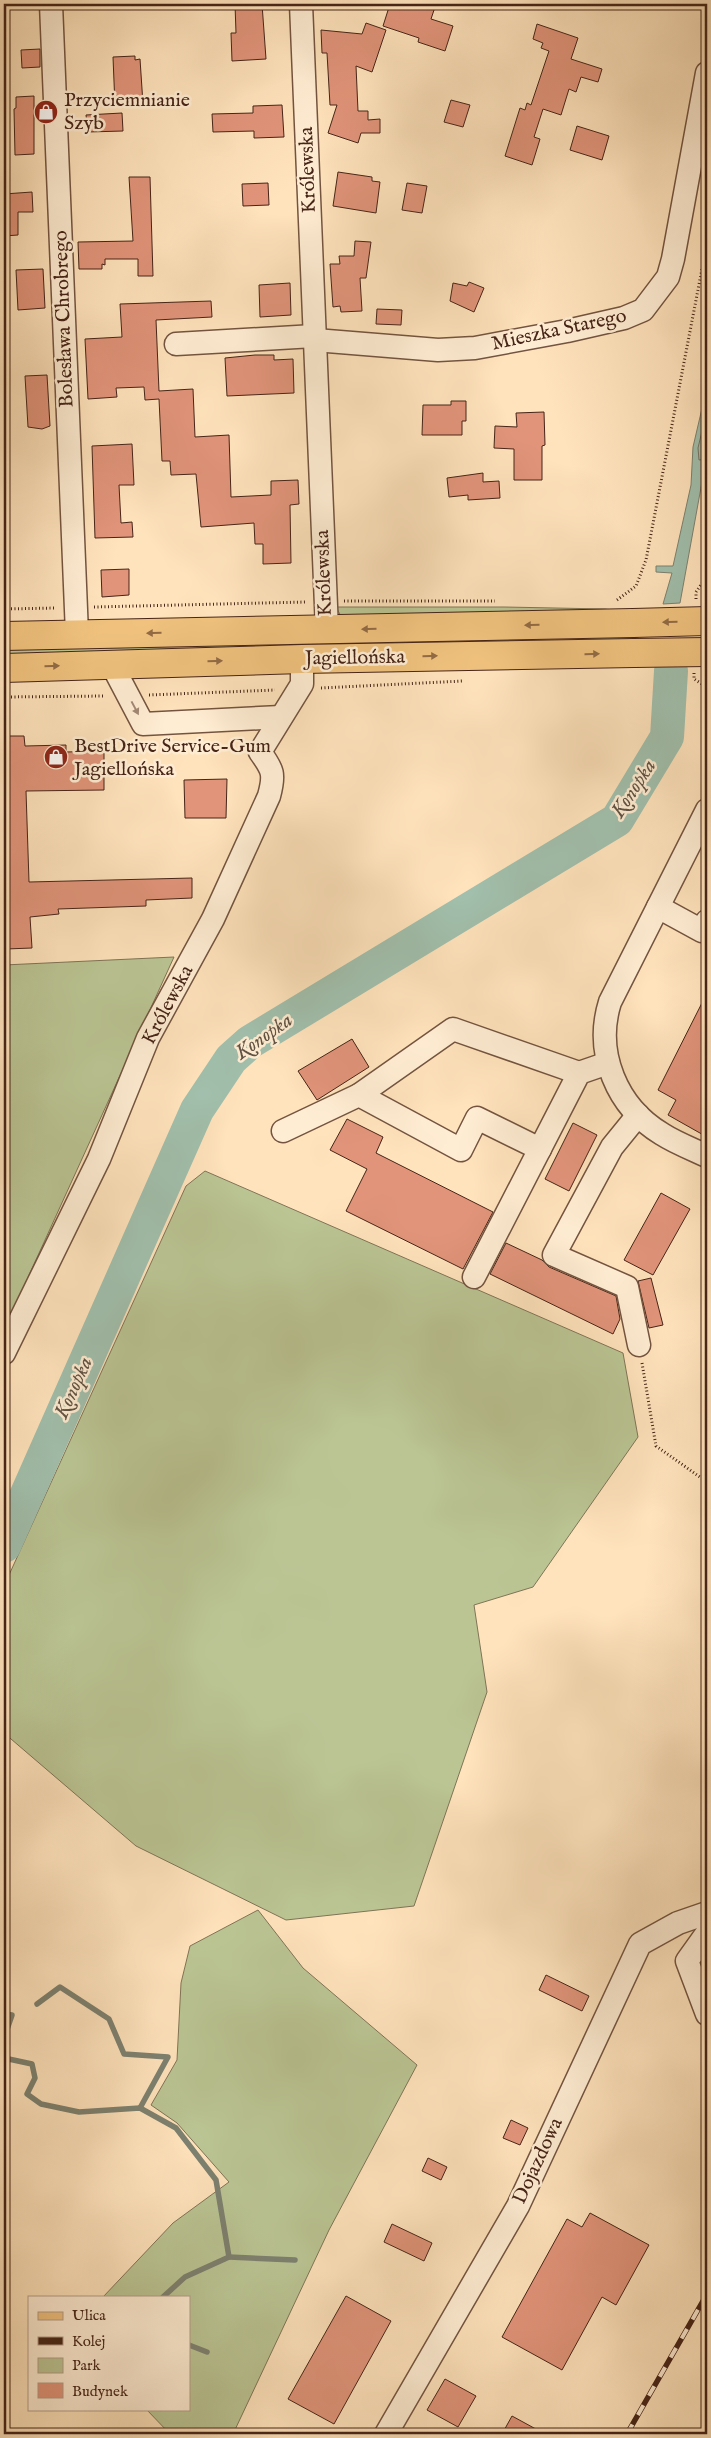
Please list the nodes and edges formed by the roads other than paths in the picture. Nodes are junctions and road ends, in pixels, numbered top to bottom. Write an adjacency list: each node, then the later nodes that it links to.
1 (50, 4): 8 (street, Bolesława Chrobrego)
2 (301, 4): 4 (street, Królewska)
3 (707, 73): 4 (street, Mieszka Starego)
4 (314, 338): 5 (street); 7 (street, Królewska)
5 (176, 344)
6 (707, 621): 7 (main road, Jagiellońska, one-way to 7, bridge)
7 (326, 630): 8 (main road, Jagiellońska, one-way to 8)
8 (77, 634): 9 (main road, Jagiellońska)
9 (4, 636)
10 (707, 652): 11 (main road, Jagiellońska, one-way to 10, bridge)
11 (302, 658): 12 (main road, Jagiellońska, one-way to 11); 14 (street, Królewska)
12 (112, 665): 13 (main road, Jagiellońska, one-way to 12); 14 (street, one-way to 14)
13 (4, 668)
14 (282, 717): 27 (street, Królewska)
15 (707, 812): 16 (street)
16 (658, 907): 17 (street); 18 (street)
17 (707, 921)
18 (608, 1063): 19 (street); 21 (street)
19 (579, 1073): 20 (street); 23 (street)
20 (359, 1095): 22 (street); 23 (street)
21 (638, 1115): 24 (street); 26 (street)
22 (282, 1131)
23 (540, 1149): 25 (street)
24 (707, 1156)
25 (474, 1278)
26 (638, 1344)
27 (4, 1353)
28 (707, 1913): 31 (street, Dojazdowa)
29 (707, 1933): 30 (street)
30 (707, 2014)
31 (386, 2434)

